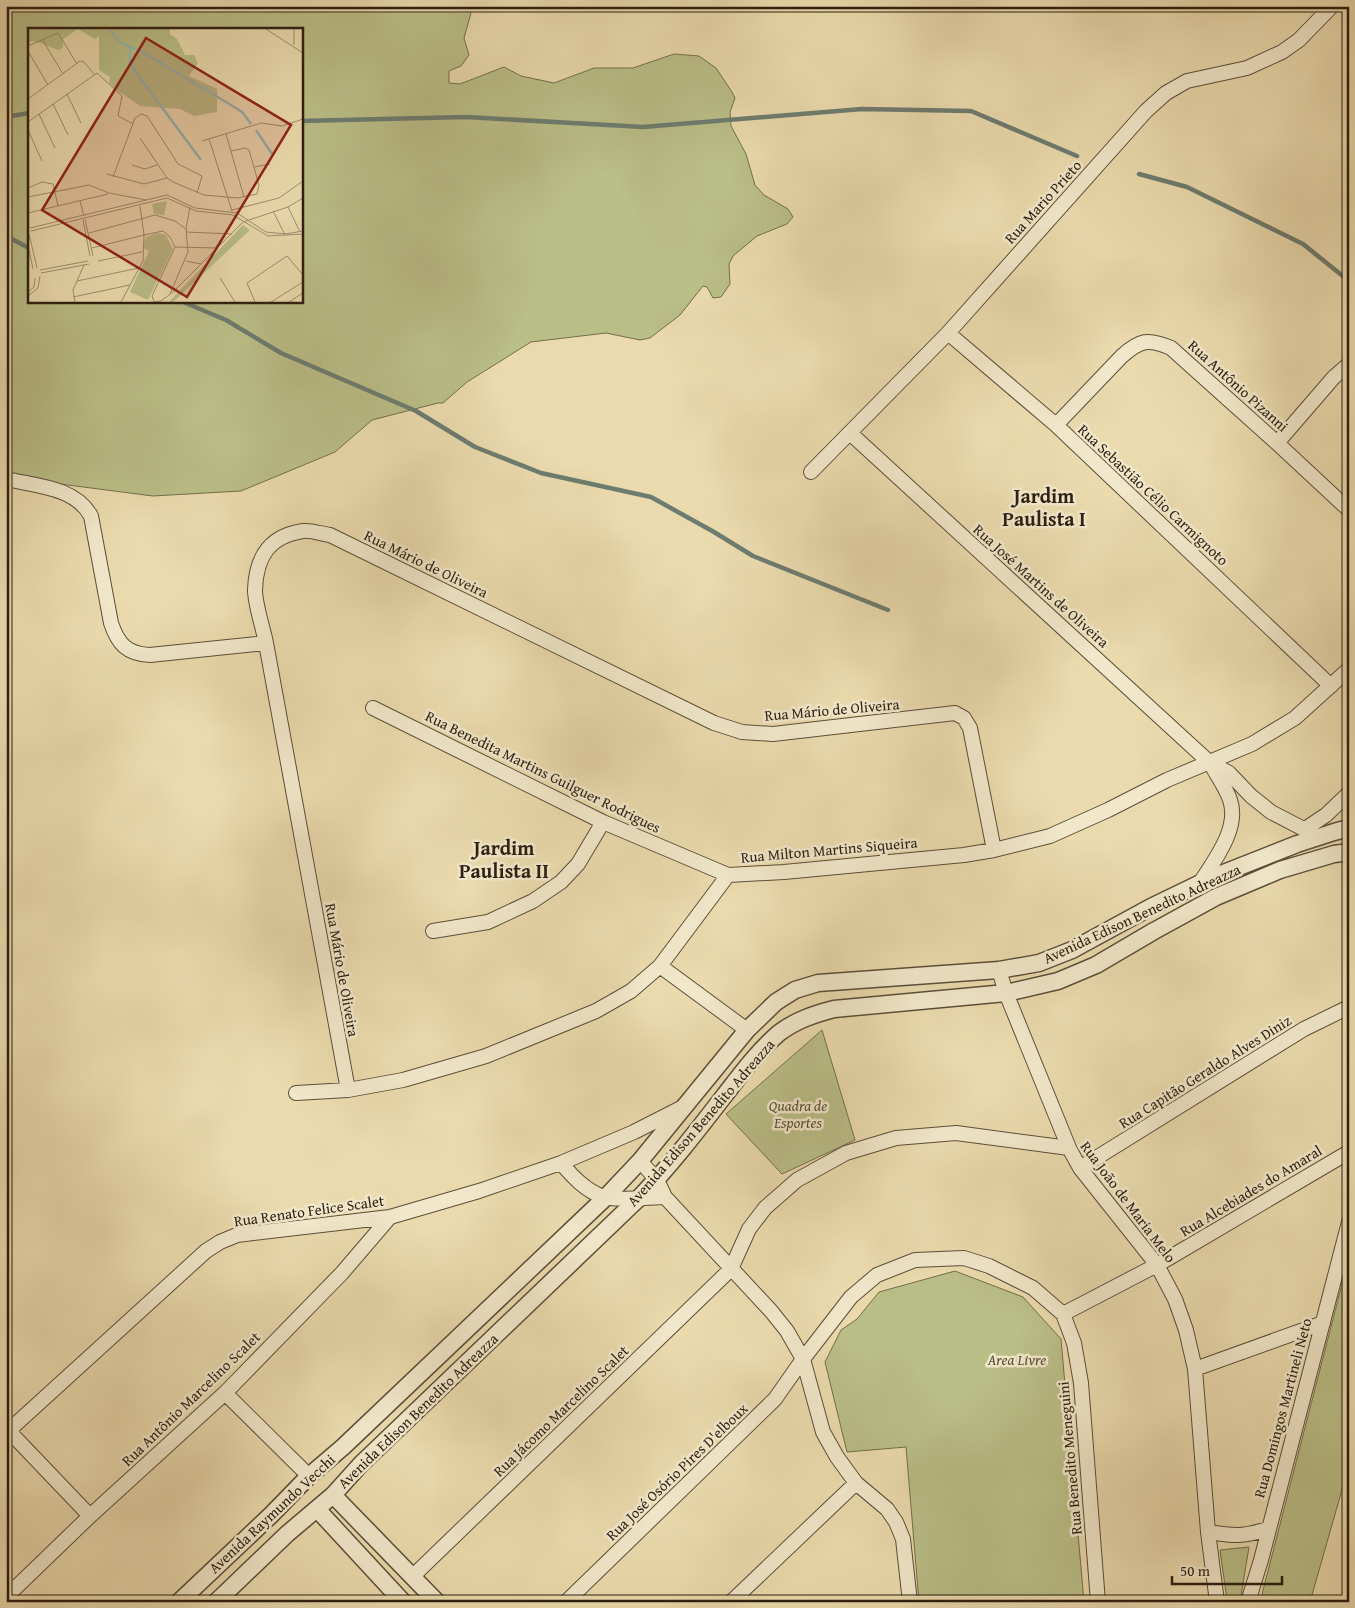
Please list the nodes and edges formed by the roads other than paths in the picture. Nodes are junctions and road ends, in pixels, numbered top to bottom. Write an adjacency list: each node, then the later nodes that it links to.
1 (1332, 6): 2 (street, Rua Mario Prieto)
2 (948, 333): 4 (street, Rua Sebastião Célio Carmignoto); 5 (street, Rua Mario Prieto)
3 (1349, 364): 6 (street)
4 (1056, 425): 6 (street, Rua Antônio Pizanni); 12 (street, Rua Sebastião Célio Carmignoto)
5 (850, 433): 7 (street, Rua Mario Prieto); 14 (street, Rua José Martins de Oliveira)
6 (1277, 443): 9 (street, Rua Antônio Pizanni)
7 (811, 472)
8 (6, 479): 10 (street)
9 (1349, 510)
10 (266, 643): 19 (street, Rua Mário de Oliveira); 29 (street, Rua Mário de Oliveira)
11 (1349, 669): 12 (street)
12 (1331, 686): 14 (street)
13 (373, 708): 16 (street, Rua Benedita Martins Guilguer Rodrigues)
14 (1209, 762): 18 (street, Rua José Martins de Oliveira); 19 (street, Rua Milton Martins Siqueira); 22 (street, Rua José Martins de Oliveira)
15 (1349, 793): 18 (street)
16 (604, 822): 21 (street, Rua Benedita Martins Guilguer Rodrigues); 23 (street)
17 (1349, 828): 18 (street, Avenida Edison Benedito Adreazza)
18 (1312, 833): 22 (street, Avenida Edison Benedito Adreazza)
19 (994, 850): 21 (street, Rua Milton Martins Siqueira)
20 (1349, 852): 26 (street, Avenida Edison Benedito Adreazza)
21 (728, 875): 24 (street, Rua Milton Martins Siqueira)
22 (1200, 883): 25 (street, Avenida Edison Benedito Adreazza)
23 (433, 931)
24 (660, 966): 28 (street); 29 (street, Rua Milton Martins Siqueira)
25 (1000, 970): 26 (street); 28 (street, Avenida Edison Benedito Adreazza)
26 (1006, 994): 32 (street); 37 (street, Avenida Edison Benedito Adreazza)
27 (1349, 1007): 36 (street, Rua Capitão Geraldo Alves Diniz)
28 (747, 1030): 31 (street, Avenida Edison Benedito Adreazza)
29 (348, 1090): 30 (street, Rua Milton Martins Siqueira)
30 (296, 1093)
31 (686, 1106): 34 (street, Avenida Edison Benedito Adreazza); 35 (street, Rua Renato Felice Scalet)
32 (1069, 1148): 36 (street, Rua João de Maria Melo); 44 (street, Rua João de Maria Melo)
33 (1349, 1152): 43 (street, Rua Alcebiades do Amaral)
34 (640, 1160): 37 (street); 39 (street, Avenida Edison Benedito Adreazza)
35 (561, 1163): 39 (street); 41 (street, Rua Renato Felice Scalet)
36 (1080, 1168): 43 (street, Rua João de Maria Melo)
37 (656, 1180): 38 (street); 40 (street, Avenida Edison Benedito Adreazza)
38 (665, 1197): 40 (street); 44 (street)
39 (605, 1198): 40 (street); 51 (street, Avenida Edison Benedito Adreazza)
40 (639, 1198): 52 (street, Avenida Edison Benedito Adreazza)
41 (390, 1217): 49 (street, Rua Antônio Marcelino Scalet); 50 (street, Rua Renato Felice Scalet)
42 (1349, 1222): 46 (street, Rua Domingos Martineli Neto)
43 (1157, 1265): 45 (street, Rua Alcebiades do Amaral); 48 (street, Rua João de Maria Melo)
44 (731, 1269): 47 (street); 62 (street, Rua Jácomo Marcelino Scalet)
45 (1063, 1314): 47 (street, Rua José Osório Pires D'elboux); 71 (street, Rua Benedito Meneguini)
46 (1323, 1323): 48 (street); 59 (street, Rua Domingos Martineli Neto)
47 (803, 1359): 54 (street); 69 (street, Rua José Osório Pires D'elboux)
48 (1195, 1369): 60 (street, Rua João de Maria Melo)
49 (225, 1393): 53 (street); 58 (street, Rua Antônio Marcelino Scalet)
50 (7, 1430): 58 (street)
51 (343, 1447): 52 (street); 53 (street, Avenida Raymundo Vecchi)
52 (361, 1464): 55 (street, Avenida Edison Benedito Adreazza)
53 (309, 1476): 57 (street, Avenida Raymundo Vecchi)
54 (856, 1483): 64 (street); 70 (street)
55 (333, 1495): 56 (street, Avenida Edison Benedito Adreazza); 62 (street)
56 (317, 1509): 61 (street, Avenida Raymundo Vecchi); 67 (street)
57 (271, 1515): 61 (street); 65 (street, Avenida Raymundo Vecchi)
58 (90, 1516): 63 (street, Rua Antônio Marcelino Scalet)
59 (1268, 1529): 60 (street); 73 (street, Rua Domingos Martineli Neto)
60 (1208, 1532): 72 (street, Rua João de Maria Melo)
61 (288, 1534): 66 (street, Avenida Raymundo Vecchi)
62 (413, 1576): 68 (street)
63 (6, 1597)
64 (909, 1601)
65 (178, 1602)
66 (216, 1602)
67 (403, 1602)
68 (437, 1602)
69 (566, 1602)
70 (731, 1602)
71 (1098, 1602)
72 (1217, 1602)
73 (1248, 1602)

